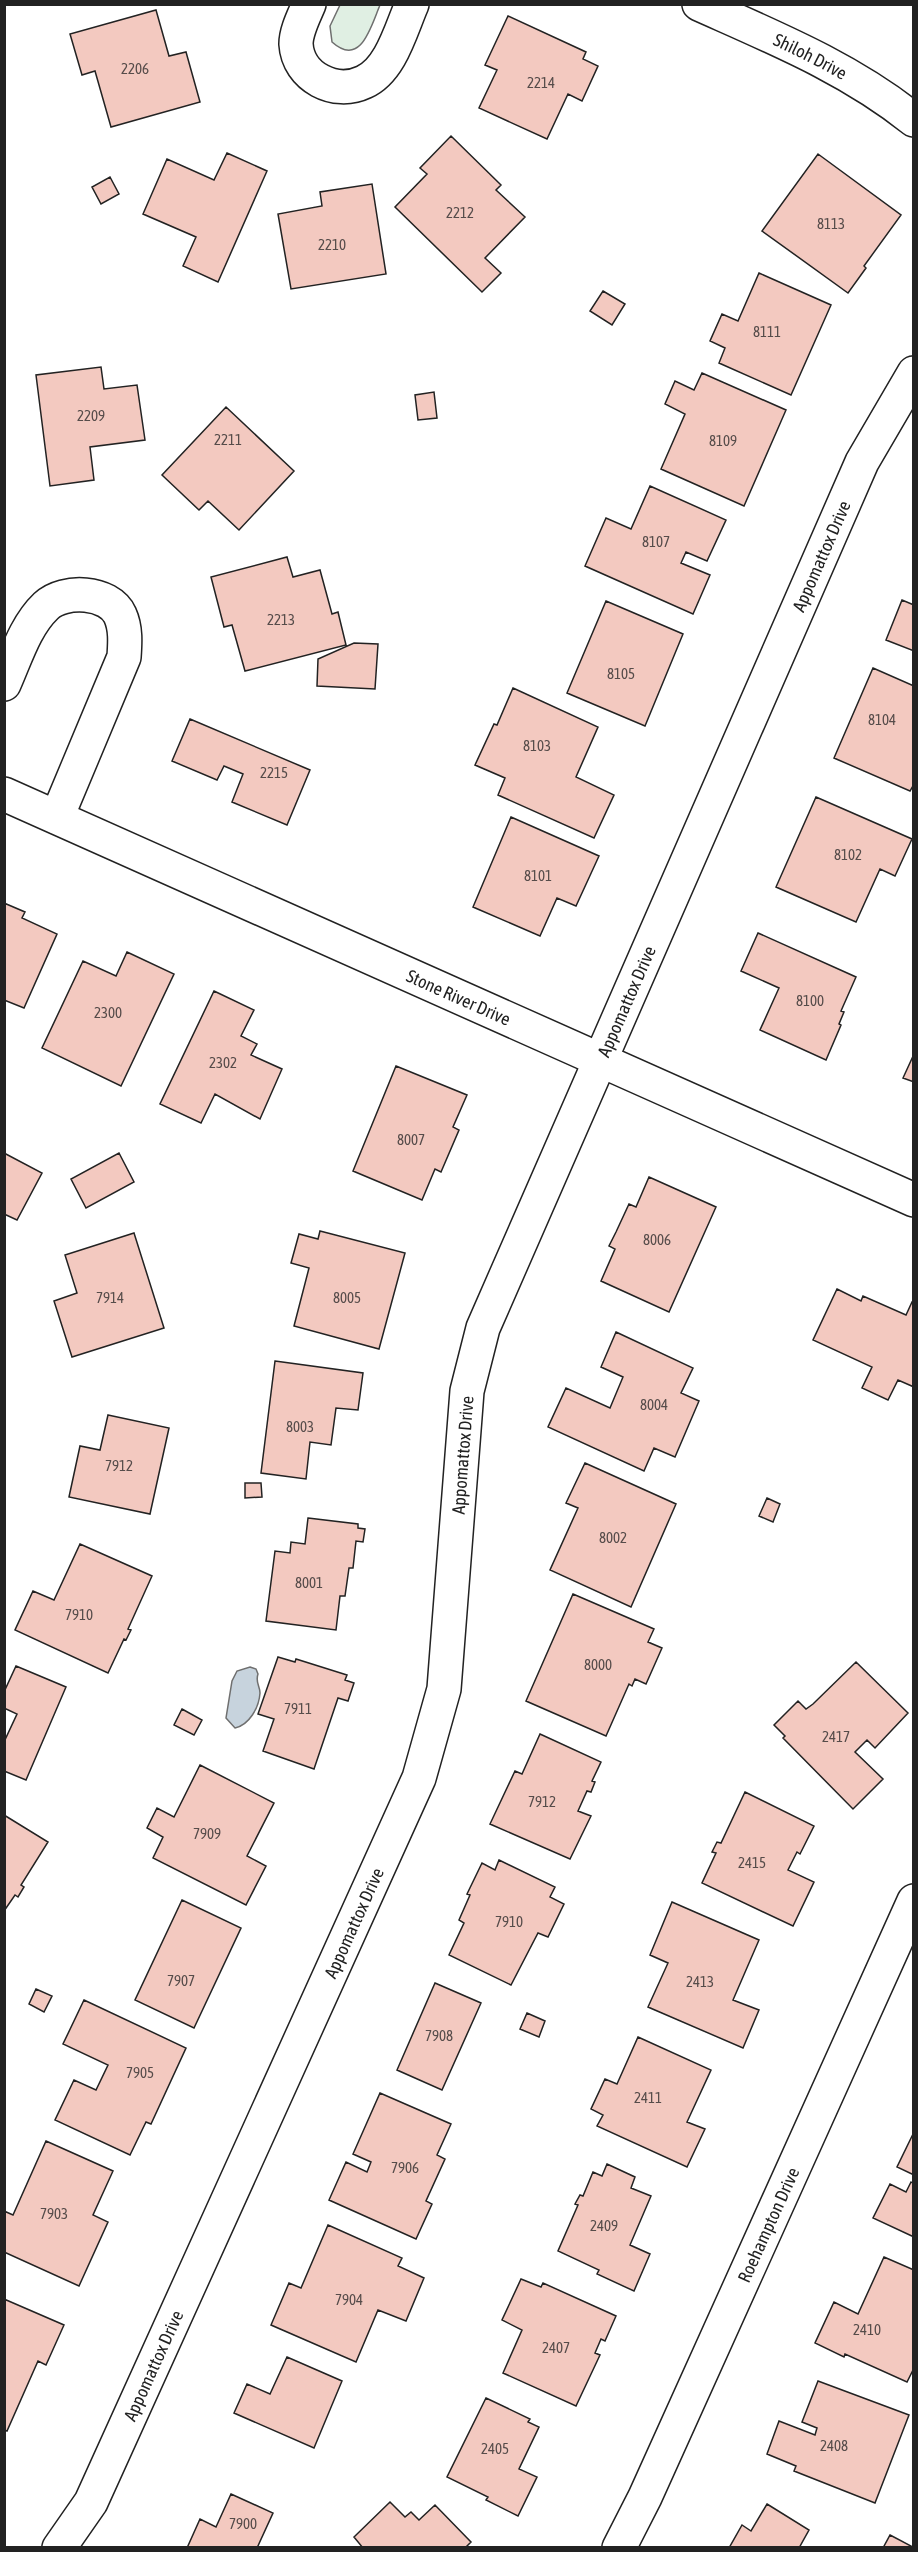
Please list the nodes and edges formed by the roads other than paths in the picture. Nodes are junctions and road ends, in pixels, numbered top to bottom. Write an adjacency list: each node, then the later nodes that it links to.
1 (309, 4): 2 (street)
2 (412, 4)
3 (699, 4): 4 (street, Shiloh Drive)
4 (914, 120)
5 (914, 373): 9 (street, Appomattox Drive)
6 (4, 684): 8 (street)
7 (4, 794): 8 (street, Stone River Drive)
8 (57, 817): 9 (street, Stone River Drive)
9 (598, 1060): 10 (street, Stone River Drive); 12 (street, Appomattox Drive)
10 (914, 1200)
11 (914, 1901): 13 (street, Roehampton Drive)
12 (58, 2547)
13 (619, 2547)

